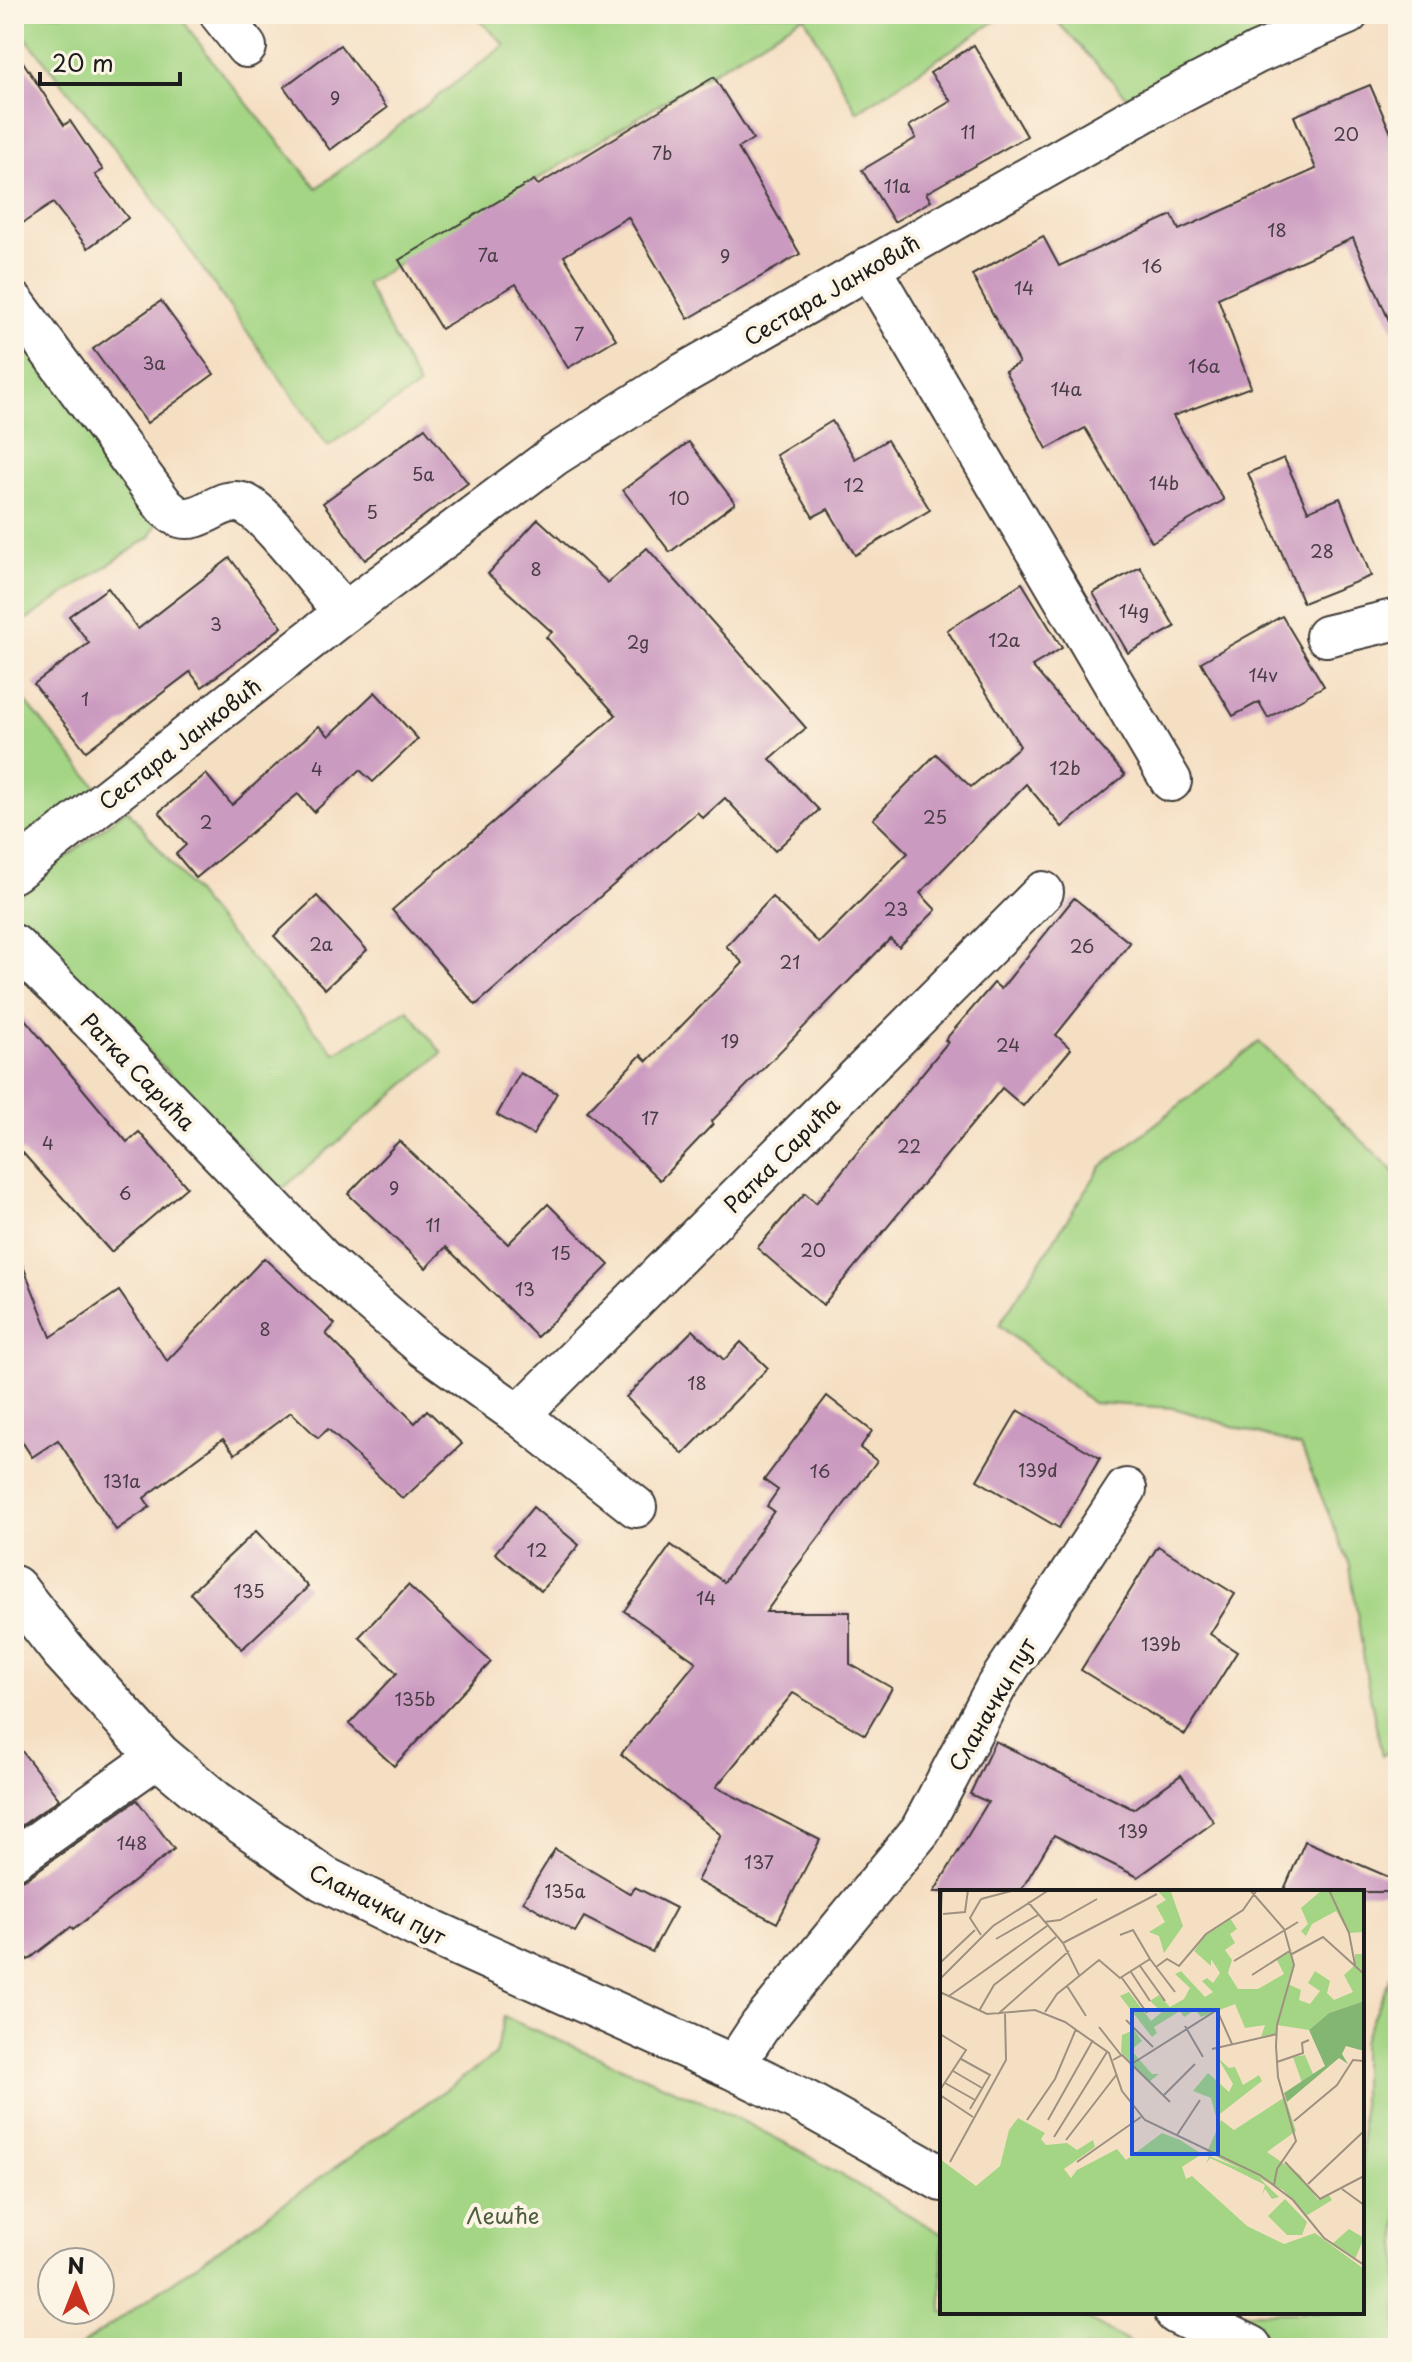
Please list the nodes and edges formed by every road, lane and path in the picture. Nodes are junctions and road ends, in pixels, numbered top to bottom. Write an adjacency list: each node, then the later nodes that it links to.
1 (220, 14): 3 (street)
2 (1348, 14): 4 (street, Сестара Јанковић)
3 (246, 47)
4 (869, 267): 6 (street, Сестара Јанковић); 9 (street)
5 (14, 302): 6 (street)
6 (344, 613): 10 (street, Сестара Јанковић)
7 (1398, 619): 8 (street)
8 (1326, 636)
9 (1171, 781)
10 (14, 872)
11 (1043, 892): 13 (street, Ратка Сарића)
12 (14, 945): 13 (street, Ратка Сарића)
13 (519, 1415): 15 (street, Ратка Сарића)
14 (1126, 1489): 19 (street, Сланачки пут)
15 (636, 1507)
16 (14, 1588): 17 (street, Сланачки пут)
17 (159, 1756): 18 (street); 19 (street, Сланачки пут)
18 (14, 1859)
19 (733, 2067): 20 (street, Сланачки пут)
20 (940, 2178)
21 (1181, 2314): 22 (street)
22 (1250, 2348)

